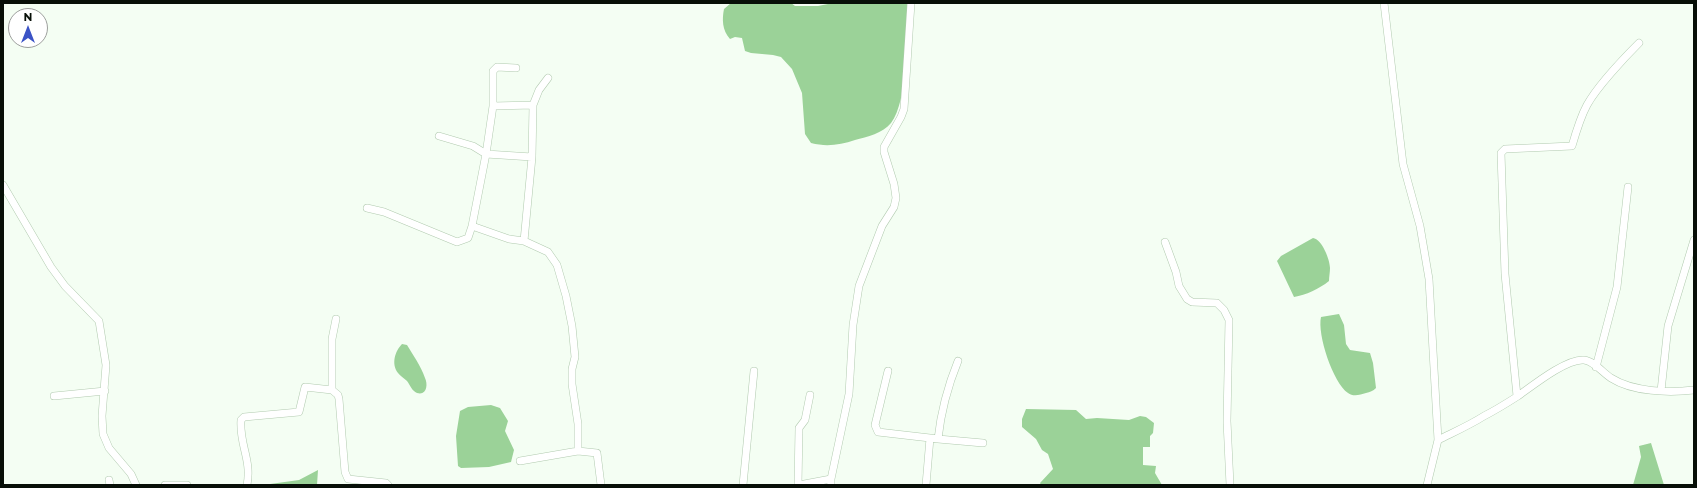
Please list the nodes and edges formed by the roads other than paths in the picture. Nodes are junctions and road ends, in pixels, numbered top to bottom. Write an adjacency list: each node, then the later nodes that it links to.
1 (911, 3): 35 (street)
2 (1384, 3): 31 (street)
3 (1639, 43): 29 (street)
4 (516, 68): 7 (street)
5 (548, 78): 6 (street)
6 (533, 105): 7 (street); 10 (street)
7 (493, 106): 9 (street)
8 (439, 136): 9 (street)
9 (486, 154): 10 (street); 14 (street)
10 (532, 157): 16 (street)
11 (3, 185): 25 (street)
12 (1628, 188): 20 (street)
13 (367, 208): 14 (street)
14 (472, 226): 16 (street)
15 (1694, 240): 26 (street)
16 (524, 241): 33 (street)
17 (1164, 242): 45 (street)
18 (336, 319): 23 (street)
19 (958, 361): 30 (street)
20 (1596, 366): 26 (street); 29 (street)
21 (754, 371): 42 (street)
22 (888, 372): 30 (street)
23 (332, 390): 39 (street); 40 (street)
24 (1694, 390): 26 (street)
25 (105, 391): 28 (street); 36 (street)
26 (1661, 391)
27 (810, 395): 43 (street)
28 (54, 396)
29 (1517, 396): 31 (street)
30 (934, 439): 32 (street); 44 (street)
31 (1438, 440): 46 (street)
32 (983, 443)
33 (578, 451): 34 (street); 41 (street)
34 (520, 461)
35 (831, 482): 43 (street)
36 (136, 485)
37 (165, 485): 38 (street)
38 (187, 485)
39 (247, 485)
40 (388, 485)
41 (601, 485)
42 (743, 485)
43 (798, 485)
44 (926, 485)
45 (1230, 485)
46 (1427, 485)

